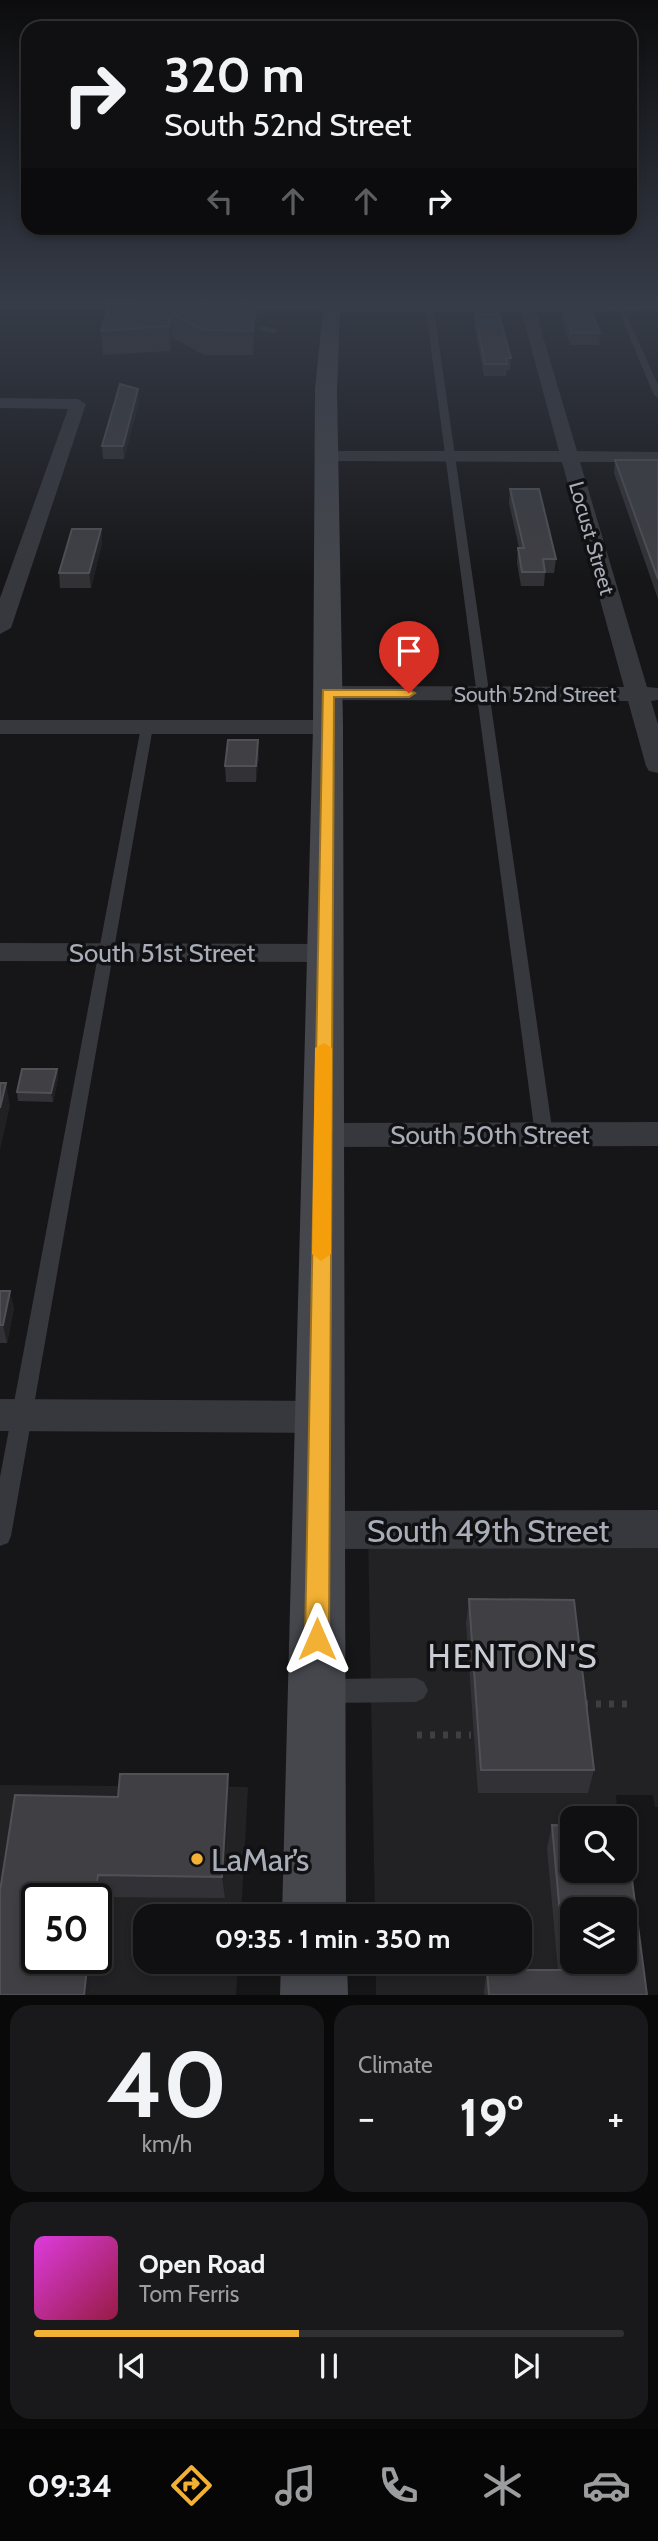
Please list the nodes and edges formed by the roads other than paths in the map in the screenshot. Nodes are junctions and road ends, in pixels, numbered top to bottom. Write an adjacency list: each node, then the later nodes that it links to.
1 (326, 394): 5 (main road)
2 (442, 394): 6 (lane)
3 (551, 394): 7 (street, Locust Street)
4 (0, 403): 9 (street)
5 (327, 456): 6 (street); 10 (main road)
6 (451, 456): 7 (street); 11 (lane)
7 (569, 457): 8 (street); 12 (street, Locust Street)
8 (658, 457)
9 (0, 628)
10 (328, 693): 11 (street, South 52nd Street); 15 (main road)
11 (484, 694): 12 (street, South 52nd Street); 22 (lane)
12 (648, 694): 16 (street, Locust Street)
13 (0, 727): 14 (street)
14 (147, 727): 15 (street); 18 (lane)
15 (328, 727): 19 (main road)
16 (658, 766)
17 (0, 953): 18 (street, South 51st Street)
18 (106, 953): 19 (street, South 51st Street); 23 (lane)
19 (325, 953): 21 (main road)
20 (658, 1134): 22 (street, South 50th Street)
21 (323, 1135): 22 (street, South 50th Street); 24 (main road)
22 (544, 1135)
23 (11, 1415): 24 (street); 27 (lane)
24 (319, 1417): 26 (main road)
25 (658, 1529): 26 (street, South 49th Street)
26 (318, 1530): 29 (main road)
27 (0, 1536)
28 (416, 1690): 29 (lane)
29 (317, 1691): 30 (main road)
30 (314, 1904)
31 (314, 1974): 32 (main road)
32 (314, 1995)

